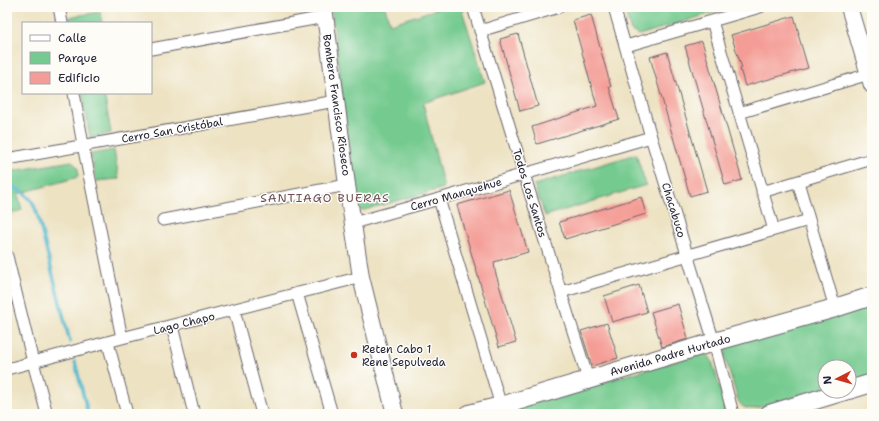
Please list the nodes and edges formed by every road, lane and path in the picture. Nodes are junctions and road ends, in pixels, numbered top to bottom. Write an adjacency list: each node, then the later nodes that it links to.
1 (59, 7): 9 (street)
2 (473, 7): 10 (street, Todos Los Santos)
3 (559, 7): 10 (street)
4 (614, 7): 11 (street, Chacabuco)
5 (849, 7): 13 (main road)
6 (755, 8): 8 (street)
7 (325, 12): 12 (street); 16 (main road, Bombero Francisco Rioseco)
8 (712, 21): 11 (street); 17 (street)
9 (62, 22)
10 (480, 30): 22 (street, Todos Los Santos)
11 (626, 46): 18 (street, Chacabuco)
12 (152, 49)
13 (867, 49): 14 (main road)
14 (870, 79): 17 (street)
15 (74, 94): 19 (street)
16 (336, 101): 19 (street, Cerro San Cristóbal); 24 (main road, Bombero Francisco Rioseco)
17 (739, 113): 25 (street)
18 (652, 137): 22 (street, Cerro Manquehue); 31 (street, Chacabuco)
19 (83, 145): 20 (street, Cerro San Cristóbal); 40 (street)
20 (7, 159)
21 (872, 159): 23 (street)
22 (524, 174): 26 (street, Cerro Manquehue); 34 (street, Todos Los Santos)
23 (798, 182): 25 (street); 28 (street)
24 (348, 185): 27 (street); 29 (main road, Bombero Francisco Rioseco)
25 (762, 192): 30 (street)
26 (439, 199): 29 (street, Cerro Manquehue); 49 (street)
27 (163, 220)
28 (809, 220): 30 (street); 37 (street)
29 (353, 223): 33 (main road, Bombero Francisco Rioseco)
30 (774, 230): 31 (street)
31 (687, 255): 34 (street); 41 (street, Chacabuco)
32 (7, 256): 43 (street)
33 (361, 277): 35 (street, Lago Chapo); 55 (main road, Bombero Francisco Rioseco)
34 (561, 292): 45 (street, Todos Los Santos)
35 (297, 293): 38 (street, Lago Chapo); 54 (street)
36 (872, 296): 37 (main road, Avenida Padre Hurtado)
37 (835, 308): 41 (main road, Avenida Padre Hurtado)
38 (234, 310): 39 (street, Lago Chapo); 53 (street)
39 (172, 326): 40 (street, Lago Chapo); 52 (street)
40 (122, 338): 42 (street, Lago Chapo)
41 (714, 342): 45 (main road, Avenida Padre Hurtado); 57 (street, Chacabuco)
42 (108, 343): 43 (street, Lago Chapo); 51 (street)
43 (33, 362): 44 (street, Lago Chapo); 50 (street)
44 (7, 369)
45 (588, 379): 49 (main road, Avenida Padre Hurtado)
46 (872, 383): 47 (main road)
47 (857, 388)
48 (819, 399): 58 (main road)
49 (501, 406): 56 (main road, Avenida Padre Hurtado)
50 (47, 414)
51 (127, 414)
52 (194, 414)
53 (262, 414)
54 (332, 414)
55 (395, 414)
56 (468, 414)
57 (733, 414)
58 (770, 414)

